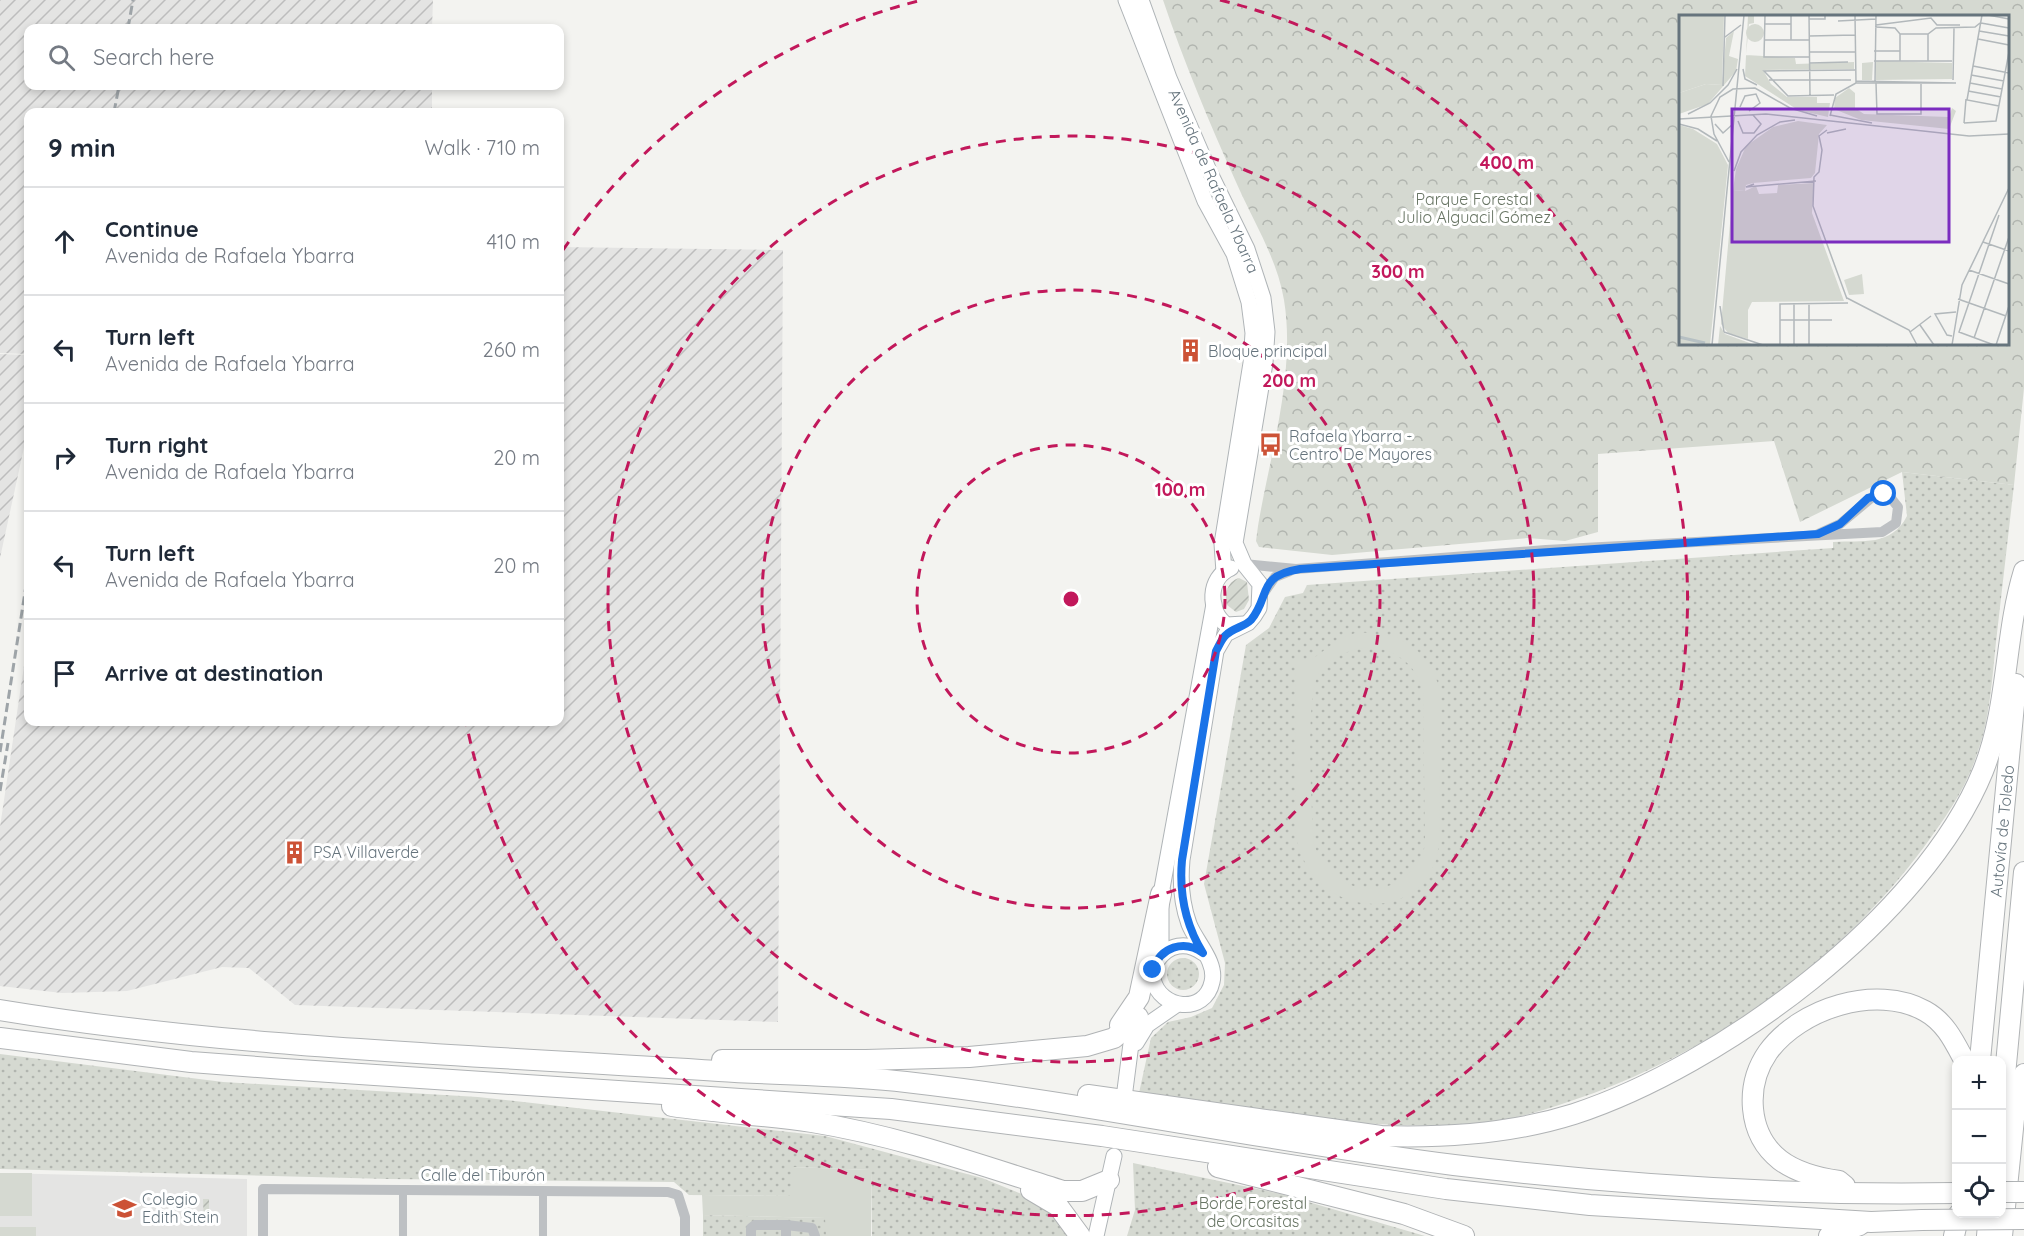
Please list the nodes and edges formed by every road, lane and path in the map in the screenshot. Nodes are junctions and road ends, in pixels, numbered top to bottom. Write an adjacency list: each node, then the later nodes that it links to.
1 (1126, 0): 7 (main road, Avenida de Rafaela Ybarra)
2 (1141, 0): 4 (main road, Avenida de Rafaela Ybarra)
3 (1818, 534): 3 (street); 5 (street)
4 (1249, 568): 5 (street); 7 (main road); 8 (main road, Avenida de Rafaela Ybarra)
5 (1296, 569): 8 (street)
6 (2024, 571): 30 (highway)
7 (1224, 572): 9 (main road, Avenida de Rafaela Ybarra)
8 (1260, 599): 11 (main road)
9 (1214, 604): 11 (main road); 13 (main road, Avenida de Rafaela Ybarra)
10 (2024, 604): 23 (highway, Autovía de Toledo)
11 (1248, 623): 14 (main road, Avenida de Rafaela Ybarra)
12 (2024, 872): 24 (highway, Autovía de Toledo)
13 (1161, 894): 15 (main road, Avenida de Rafaela Ybarra); 21 (highway)
14 (1203, 953): 15 (main road); 17 (main road, Avenida de Rafaela Ybarra)
15 (1161, 955): 16 (main road, Avenida de Rafaela Ybarra)
16 (1153, 980): 17 (main road); 19 (main road, Avenida de Rafaela Ybarra)
17 (1176, 1005): 25 (main road, Avenida de Rafaela Ybarra)
18 (0, 1010): 26 (highway)
19 (1138, 1017): 21 (highway); 25 (main road, Avenida de Rafaela Ybarra)
20 (0, 1038): 28 (highway)
21 (1059, 1048): 26 (highway)
22 (1962, 1056): 39 (highway)
23 (1980, 1056)
24 (2006, 1056)
25 (1130, 1057): 29 (main road, Avenida de Rafaela Ybarra)
26 (627, 1065): 30 (highway)
27 (2024, 1074): 63 (highway)
28 (551, 1085): 31 (highway); 32 (highway)
29 (1125, 1090)
30 (1020, 1096): 39 (highway)
31 (1102, 1136): 45 (highway); 58 (highway)
32 (911, 1143): 34 (highway); 55 (highway)
33 (1114, 1156): 34 (main road)
34 (1109, 1180): 56 (main road); 57 (main road)
35 (404, 1190): 36 (street, Calle del Tiburón); 48 (street, Calle del Tiburón); 49 (street)
36 (543, 1190): 50 (street); 51 (street, Calle del Tiburón)
37 (2006, 1192): 38 (highway, bridge)
38 (2024, 1192)
39 (1854, 1193): 40 (highway)
40 (1952, 1193)
41 (1958, 1218): 60 (highway)
42 (1964, 1218): 61 (highway)
43 (1989, 1218): 62 (highway)
44 (2024, 1219): 45 (highway, bridge)
45 (1871, 1222): 59 (highway)
46 (798, 1225): 47 (street); 53 (street); 54 (street)
47 (786, 1230): 52 (street)
48 (263, 1236)
49 (403, 1236)
50 (543, 1236)
51 (685, 1236)
52 (751, 1236)
53 (814, 1236)
54 (821, 1236)
55 (1080, 1236)
56 (1096, 1236)
57 (1105, 1236)
58 (1464, 1236)
59 (1829, 1236)
60 (1954, 1236)
61 (1962, 1236)
62 (1987, 1236)
63 (2002, 1236)

